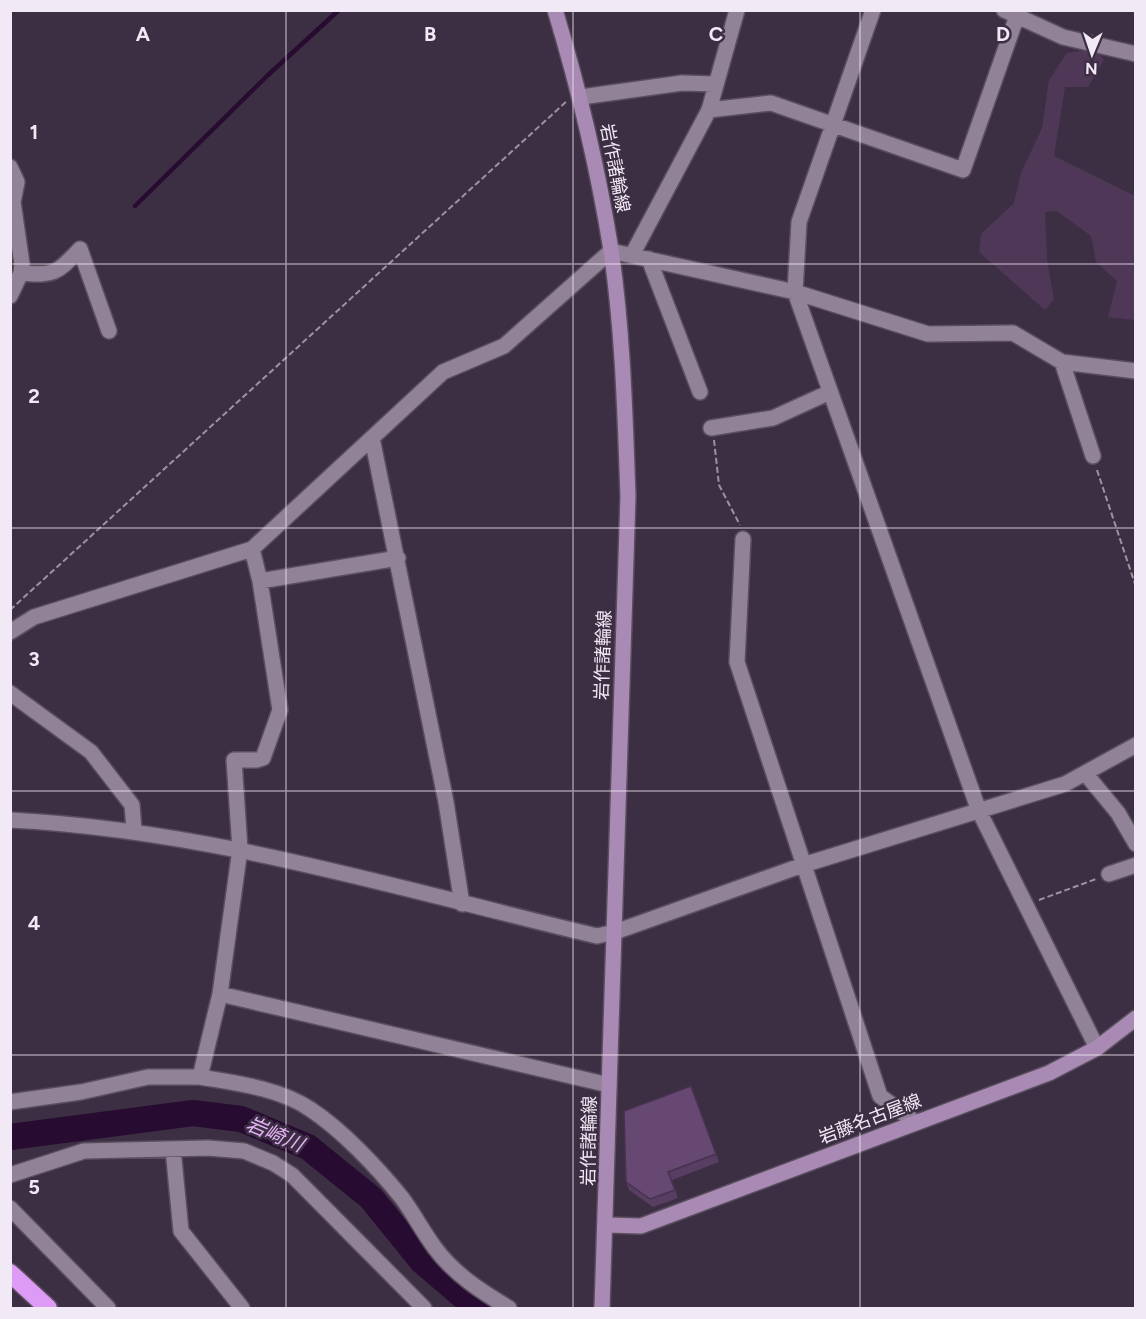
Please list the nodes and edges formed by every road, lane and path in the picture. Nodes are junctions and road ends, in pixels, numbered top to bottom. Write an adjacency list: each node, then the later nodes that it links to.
1 (555, 10): 7 (main road, 岩作諸輪線)
2 (873, 10): 9 (street)
3 (734, 13): 6 (street)
4 (1011, 13): 5 (street); 9 (street)
5 (1136, 54)
6 (716, 84): 7 (street); 8 (street)
7 (581, 97): 12 (main road, 岩作諸輪線); 31 (path)
8 (709, 110): 9 (street); 13 (street)
9 (833, 123): 16 (street)
10 (10, 166): 11 (street)
11 (14, 182): 15 (street)
12 (611, 251): 13 (street); 24 (street); 46 (main road, 岩作諸輪線)
13 (632, 255): 14 (street)
14 (649, 259): 16 (street); 21 (street)
15 (21, 273): 17 (street); 18 (street)
16 (795, 292): 19 (street); 22 (street)
17 (10, 296)
18 (109, 331)
19 (1062, 362): 20 (street); 25 (street)
20 (1136, 371)
21 (700, 392)
22 (830, 392): 23 (street); 36 (street)
23 (711, 428): 26 (path)
24 (372, 438): 27 (street); 28 (street)
25 (1093, 456): 30 (path)
26 (743, 539): 41 (street)
27 (252, 549): 29 (street); 32 (street)
28 (398, 558): 29 (street); 44 (street)
29 (260, 581): 40 (street)
30 (1136, 587)
31 (10, 610)
32 (10, 632)
33 (10, 693): 38 (street)
34 (1136, 745): 35 (street)
35 (1085, 773): 36 (street); 39 (street)
36 (979, 811): 41 (street); 45 (street)
37 (10, 820): 38 (street)
38 (134, 830): 40 (street)
39 (1136, 844)
40 (240, 849): 44 (street); 47 (street)
41 (803, 865): 46 (street); 53 (street)
42 (1136, 865): 43 (street)
43 (1109, 874): 45 (path)
44 (462, 904): 46 (street)
45 (1027, 905): 49 (street)
46 (615, 932): 51 (main road, 岩作諸輪線)
47 (220, 994): 50 (street); 51 (street)
48 (1136, 1018): 49 (main road, 岩藤名古屋線)
49 (1097, 1048): 53 (main road, 岩藤名古屋線)
50 (200, 1077): 52 (street); 63 (street)
51 (609, 1085): 57 (main road, 岩作諸輪線)
52 (10, 1102)
53 (915, 1122): 57 (main road, 岩藤名古屋線)
54 (173, 1149): 55 (street); 61 (street); 62 (street)
55 (10, 1175)
56 (10, 1208): 60 (street)
57 (607, 1225): 64 (main road, 岩作諸輪線)
58 (10, 1273): 59 (highway)
59 (46, 1308)
60 (108, 1308)
61 (242, 1308)
62 (424, 1308)
63 (509, 1308)
64 (602, 1308)

